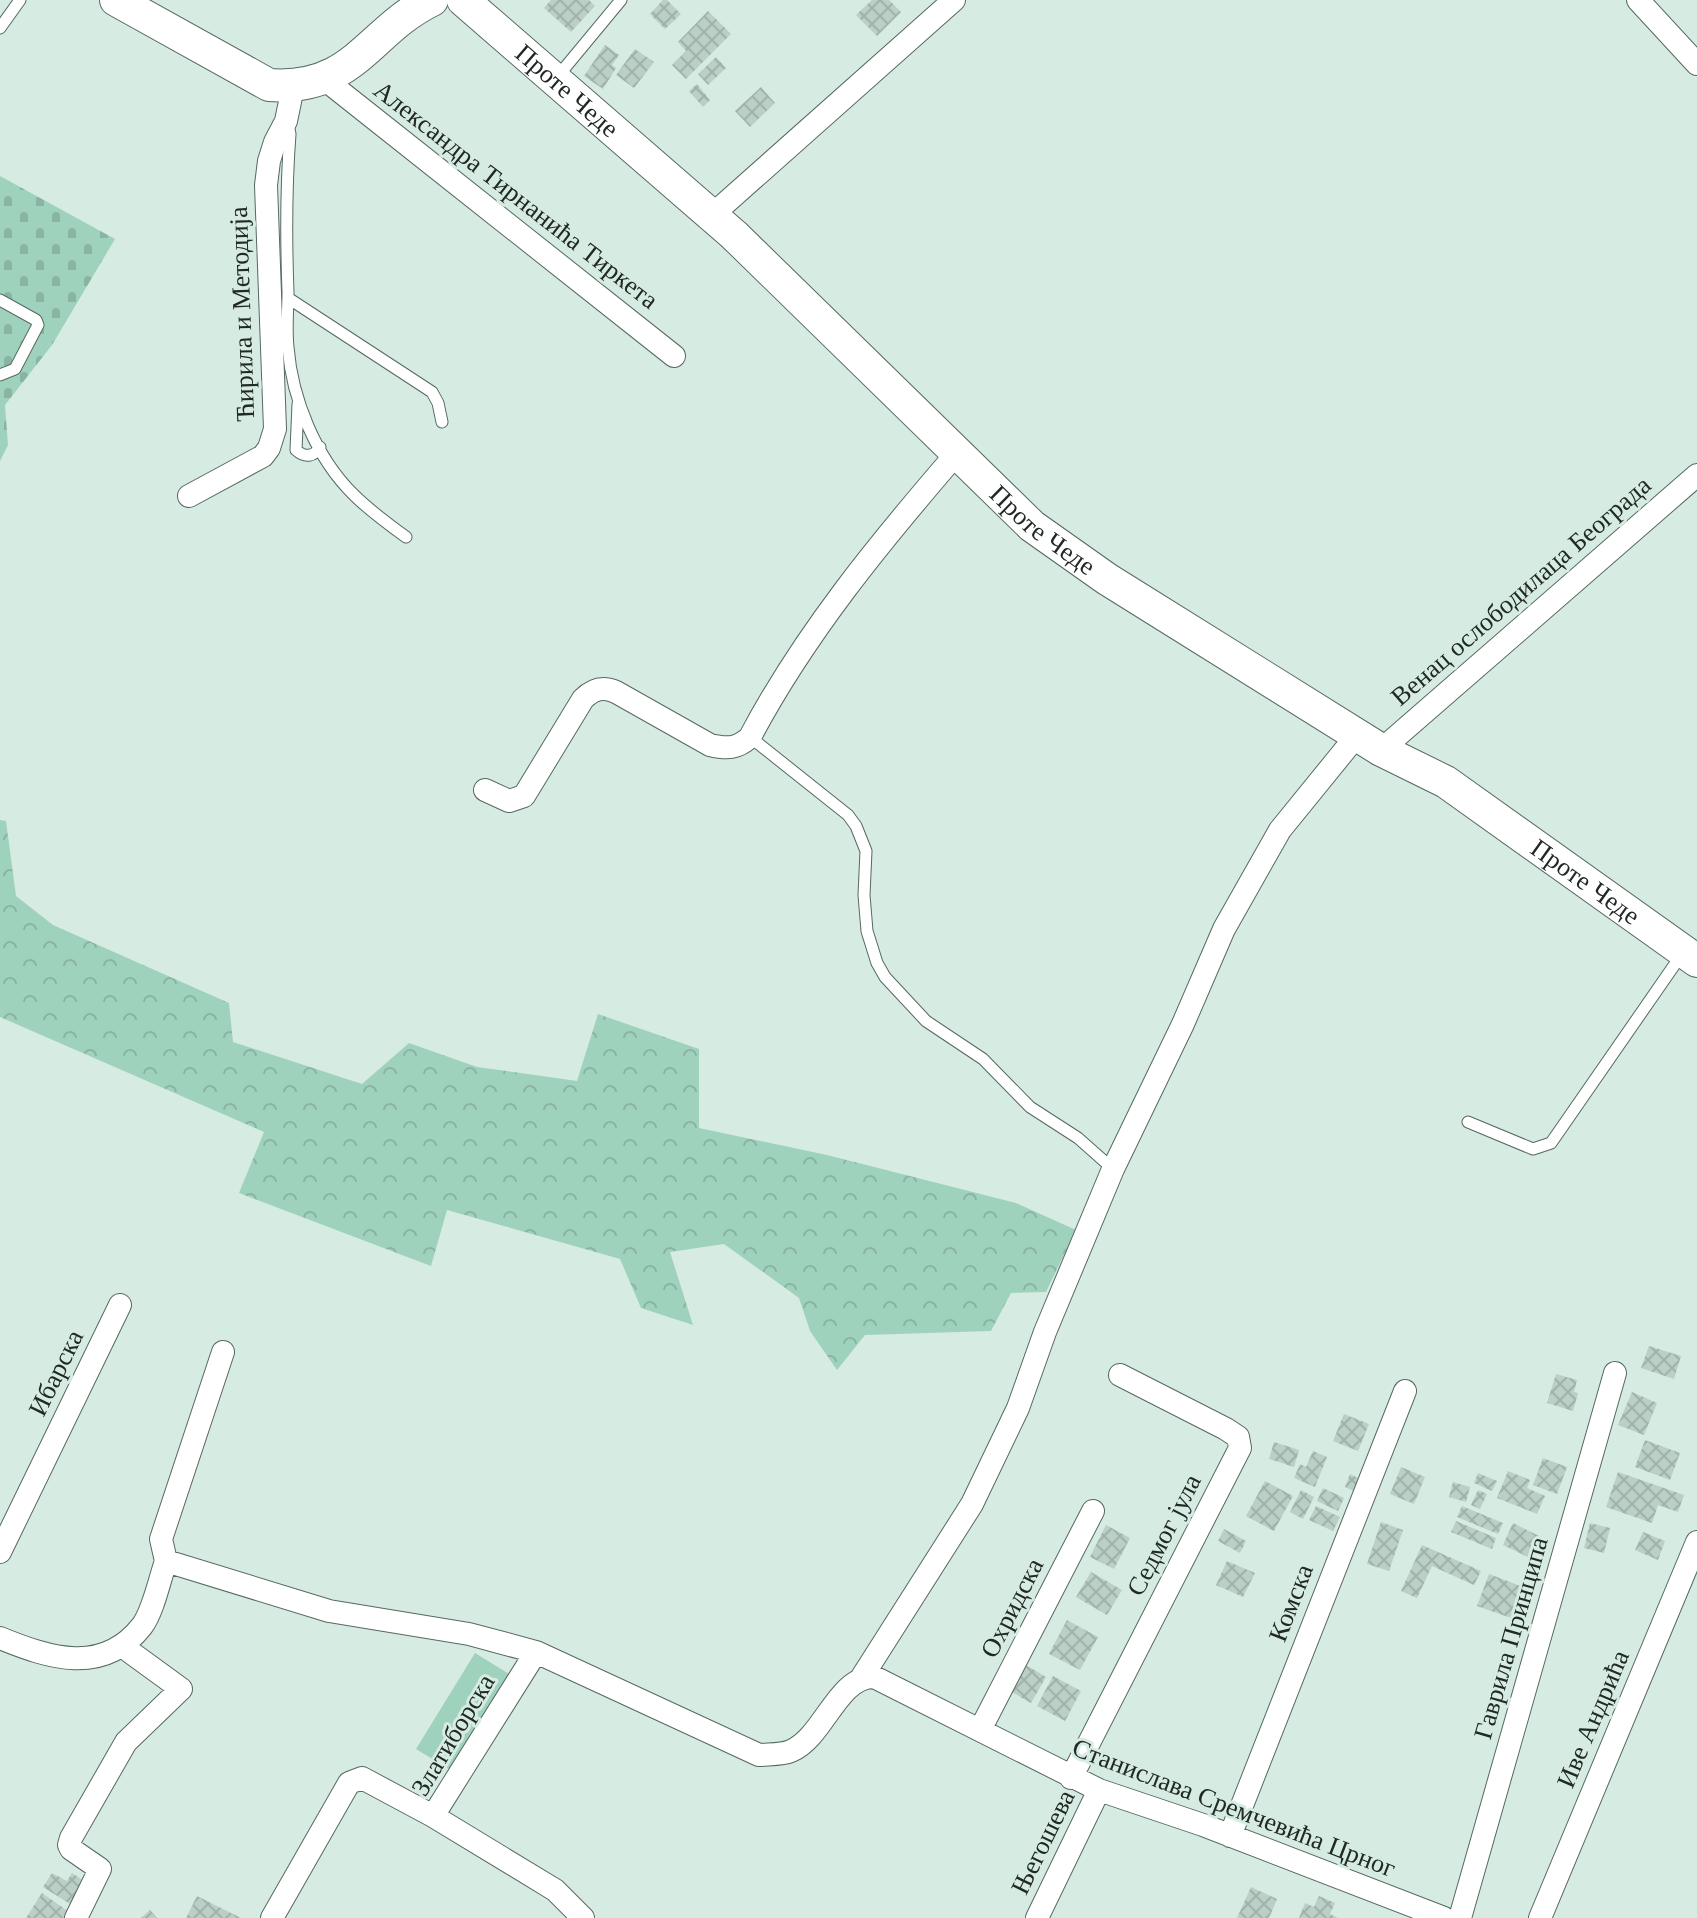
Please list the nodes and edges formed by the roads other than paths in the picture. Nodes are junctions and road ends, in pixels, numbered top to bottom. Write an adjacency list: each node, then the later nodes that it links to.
1 (20, 0): 8 (lane)
2 (116, 0): 11 (street)
3 (432, 0): 11 (street)
4 (463, 0): 10 (street, Проте Чеде)
5 (621, 0): 10 (lane)
6 (954, 0): 13 (street)
7 (1638, 0): 9 (street)
8 (0, 28)
9 (1697, 64)
10 (555, 80): 13 (street, Проте Чеде)
11 (308, 82): 12 (street, Ћирила и Методија); 16 (street, Александра Тирнанића Тиркета)
12 (286, 121): 14 (lane); 23 (street, Ћирила и Методија)
13 (711, 216): 21 (street, Проте Чеде)
14 (288, 298): 18 (lane); 19 (lane)
15 (0, 300): 17 (lane)
16 (674, 356)
17 (0, 375)
18 (298, 397): 20 (lane); 20 (lane)
19 (442, 422)
20 (320, 447): 24 (lane)
21 (957, 453): 25 (street); 26 (street, Проте Чеде)
22 (1697, 475): 26 (street, Венац ослободилаца Београда)
23 (189, 496)
24 (406, 537)
25 (750, 737): 27 (street); 30 (lane)
26 (1369, 742): 28 (street, Проте Чеде); 30 (street, Венац ослободилаца Београда)
27 (485, 790)
28 (1690, 957): 29 (lane)
29 (1468, 1122)
30 (1113, 1169): 43 (street, Венац ослободилаца Београда)
31 (120, 1305): 38 (street, Ибарска)
32 (223, 1352): 39 (street)
33 (1615, 1373): 54 (street, Гаврила Принципа)
34 (1120, 1375): 45 (street, Седмог јула)
35 (1405, 1391): 48 (street, Комска)
36 (1093, 1511): 44 (street, Охридска)
37 (1697, 1542): 55 (street, Иве Андрића)
38 (0, 1552)
39 (166, 1561): 41 (street); 42 (street)
40 (0, 1638): 41 (street)
41 (122, 1646): 49 (street)
42 (536, 1652): 43 (street); 47 (street, Златиборска)
43 (862, 1677): 44 (street, Станислава Сремчевића Црног)
44 (980, 1730): 45 (street, Станислава Сремчевића Црног)
45 (1071, 1778): 46 (street, Станислава Сремчевића Црног)
46 (1099, 1790): 48 (street, Станислава Сремчевића Црног); 52 (street, Његошева)
47 (433, 1816): 50 (street); 51 (street, Златиборска)
48 (1230, 1836): 53 (street, Станислава Сремчевића Црног)
49 (76, 1918)
50 (272, 1918)
51 (583, 1918)
52 (1037, 1918)
53 (1444, 1918)
54 (1460, 1918)
55 (1540, 1918)

